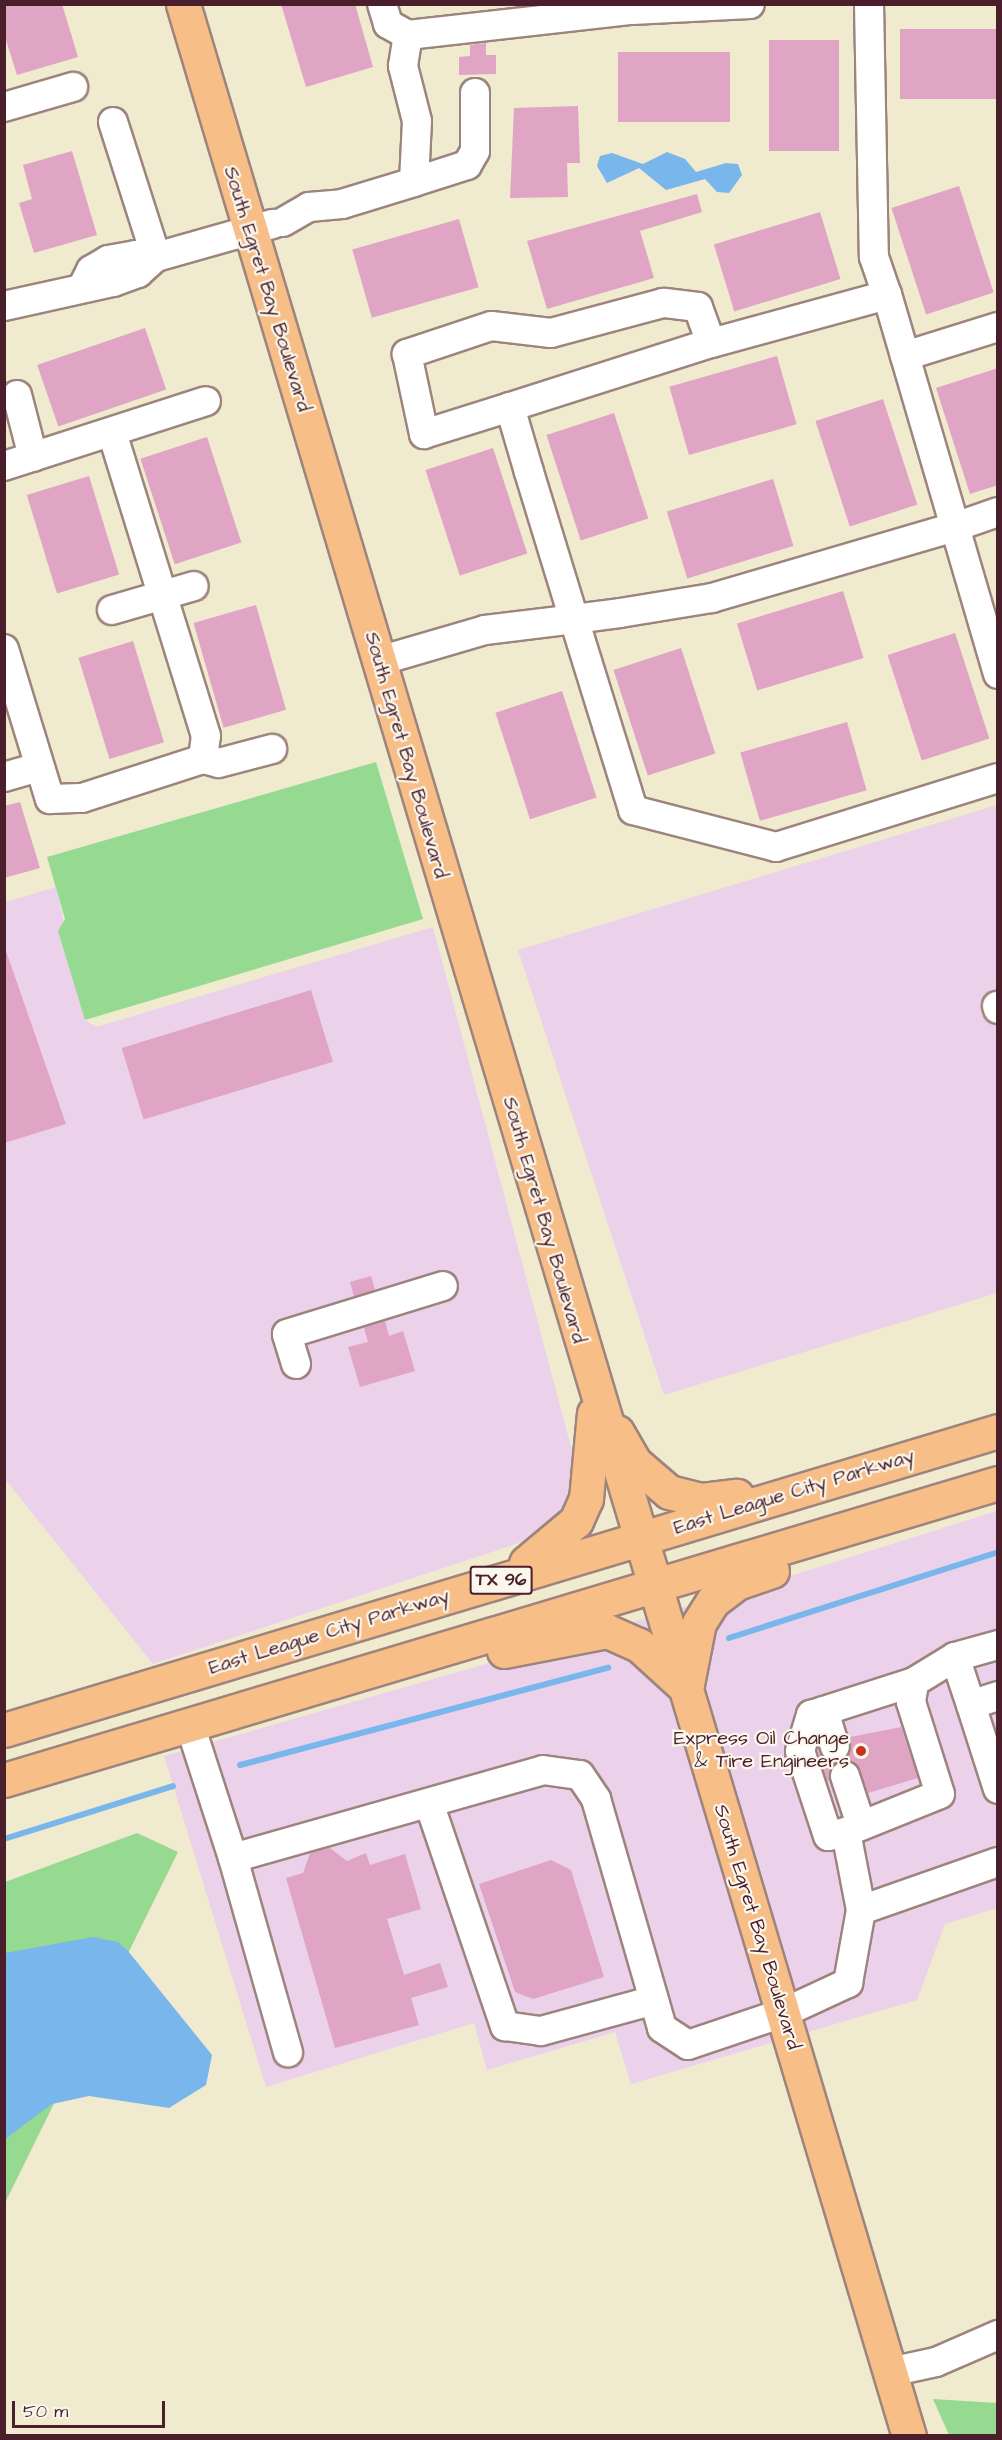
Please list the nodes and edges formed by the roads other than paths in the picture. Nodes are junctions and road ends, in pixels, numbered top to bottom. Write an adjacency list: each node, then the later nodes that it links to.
1 (183, 4): 12 (main road, South Egret Bay Boulevard)
2 (382, 4): 6 (street)
3 (750, 4): 5 (street)
4 (869, 4): 14 (street)
5 (589, 10): 6 (street)
6 (408, 35): 11 (street)
7 (73, 87): 9 (street)
8 (475, 93): 11 (street)
9 (4, 107)
10 (113, 122): 13 (street)
11 (414, 182): 12 (street)
12 (249, 229): 13 (street); 32 (main road, South Egret Bay Boulevard)
13 (153, 258): 15 (street)
14 (887, 295): 17 (street); 18 (street)
15 (4, 306)
16 (998, 327): 18 (street)
17 (711, 343): 21 (street); 21 (street)
18 (905, 356): 26 (street)
19 (17, 395): 23 (street)
20 (206, 401): 22 (street)
21 (510, 407): 30 (street)
22 (112, 432): 23 (street); 28 (street)
23 (33, 457): 24 (street)
24 (4, 466)
25 (998, 512): 26 (street)
26 (955, 526): 30 (street); 33 (street)
27 (194, 586): 28 (street)
28 (163, 595): 29 (street); 35 (street)
29 (112, 610)
30 (574, 619): 32 (street); 38 (street)
31 (4, 649): 36 (street)
32 (379, 661): 41 (main road, South Egret Bay Boulevard)
33 (998, 674)
34 (272, 749): 35 (street)
35 (203, 759): 36 (street)
36 (39, 767): 37 (street)
37 (4, 777)
38 (998, 778)
39 (443, 1286): 40 (street)
40 (296, 1364)
41 (595, 1393): 44 (main road); 45 (main road, South Egret Bay Boulevard); 46 (main road)
42 (998, 1431): 44 (main road, East League City Parkway / TX 96)
43 (991, 1485): 47 (main road, TX 96); 52 (main road)
44 (813, 1487): 45 (main road, East League City Parkway / TX 96)
45 (638, 1538): 46 (main road, East League City Parkway / TX 96); 47 (main road, South Egret Bay Boulevard)
46 (499, 1581): 56 (main road, East League City Parkway / TX 96)
47 (652, 1584): 50 (main road, TX 96); 52 (main road, South Egret Bay Boulevard)
48 (998, 1645): 49 (street)
49 (955, 1657): 51 (street); 53 (street)
50 (408, 1660): 52 (main road); 55 (main road, TX 96)
51 (914, 1682): 54 (street); 62 (street)
52 (686, 1689): 67 (main road, South Egret Bay Boulevard)
53 (984, 1700): 60 (street)
54 (824, 1711): 57 (street); 62 (street)
55 (190, 1725): 59 (main road, TX 96); 63 (street)
56 (4, 1730)
57 (835, 1746)
58 (845, 1776): 62 (street)
59 (4, 1780)
60 (998, 1789)
61 (429, 1803): 63 (street); 66 (street); 66 (street)
62 (854, 1828): 65 (street)
63 (234, 1858): 68 (street)
64 (998, 1862): 65 (street)
65 (861, 1910): 67 (street)
66 (654, 2000): 67 (street)
67 (783, 2013): 70 (main road, South Egret Bay Boulevard)
68 (288, 2052)
69 (998, 2335): 70 (street)
70 (890, 2372): 71 (main road, South Egret Bay Boulevard)
71 (909, 2436)

